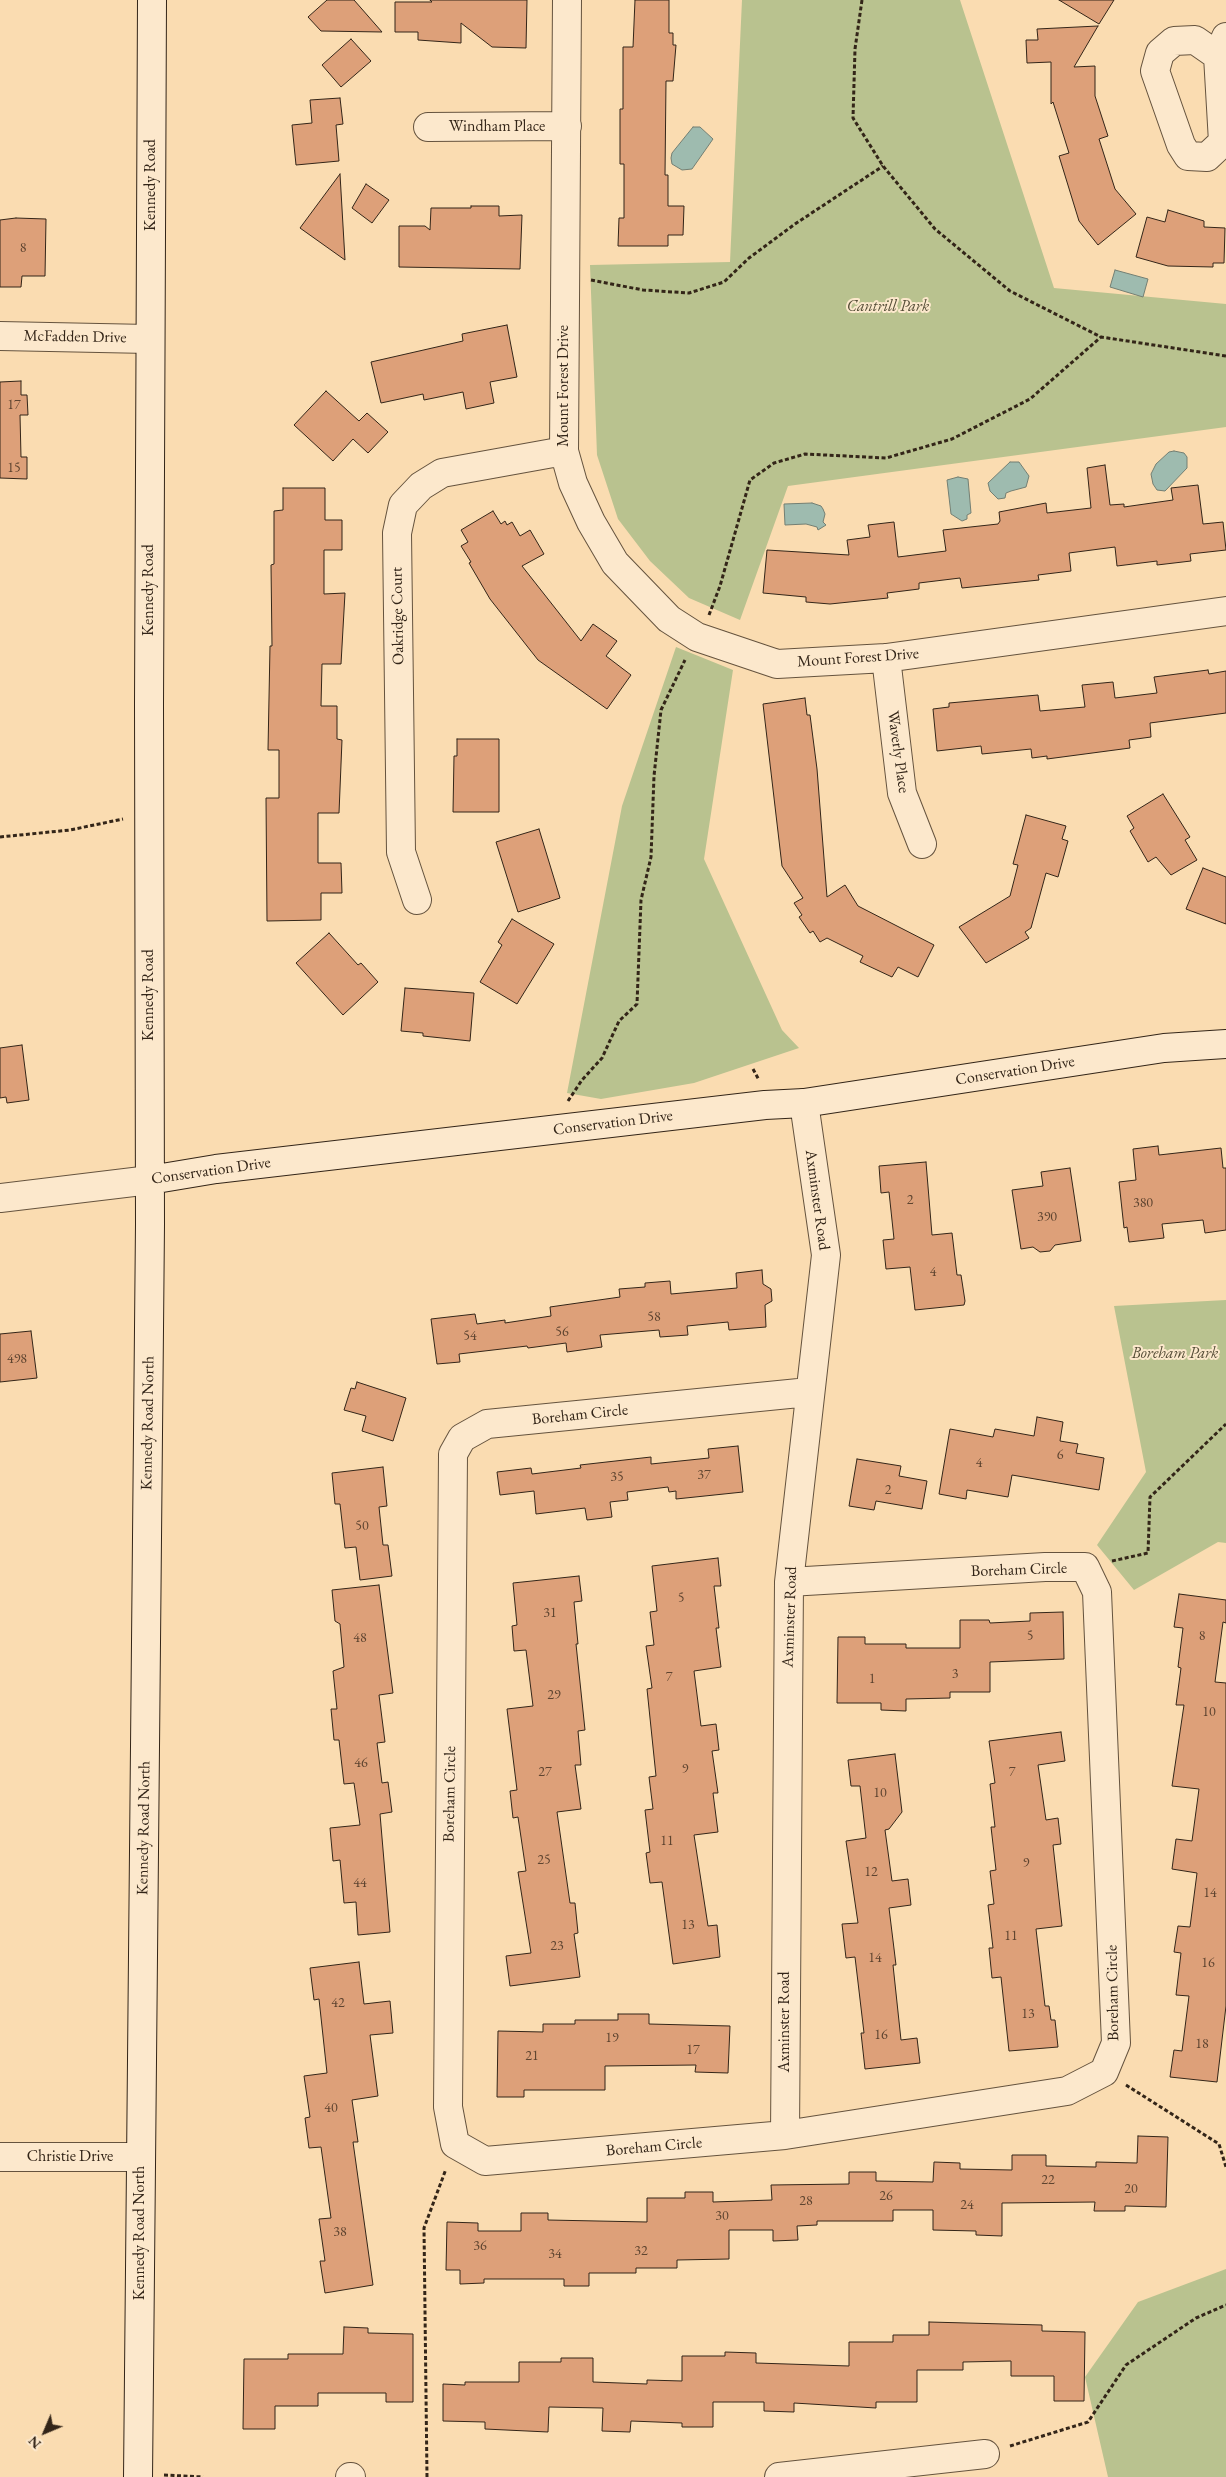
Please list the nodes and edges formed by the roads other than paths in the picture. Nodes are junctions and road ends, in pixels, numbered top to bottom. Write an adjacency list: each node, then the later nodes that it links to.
1 (152, 0): 6 (street, Kennedy Road)
2 (567, 0): 3 (street, Mount Forest Drive)
3 (566, 126): 4 (street, Windham Place); 7 (street, Mount Forest Drive)
4 (428, 127)
5 (0, 336): 6 (street, McFadden Drive)
6 (149, 338): 14 (street, Kennedy Road)
7 (564, 451): 9 (street, Mount Forest Drive); 11 (street, Oakridge Court)
8 (1226, 611): 9 (street, Mount Forest Drive)
9 (886, 658): 10 (street, Waverly Place)
10 (922, 844)
11 (416, 900)
12 (1226, 1044): 13 (street, Conservation Drive)
13 (804, 1103): 14 (street, Conservation Drive); 16 (street, Axminster Road)
14 (150, 1180): 15 (street, Conservation Drive); 20 (street, Kennedy Road North)
15 (0, 1198)
16 (810, 1392): 17 (street, Axminster Road); 18 (street, Boreham Circle)
17 (789, 1582): 18 (street, Axminster Road); 18 (street, Boreham Circle)
18 (785, 2135)
19 (0, 2157): 20 (street, Christie Drive)
20 (140, 2157): 22 (street, Kennedy Road North)
21 (985, 2454): 23 (street)
22 (138, 2475)
23 (780, 2477)

